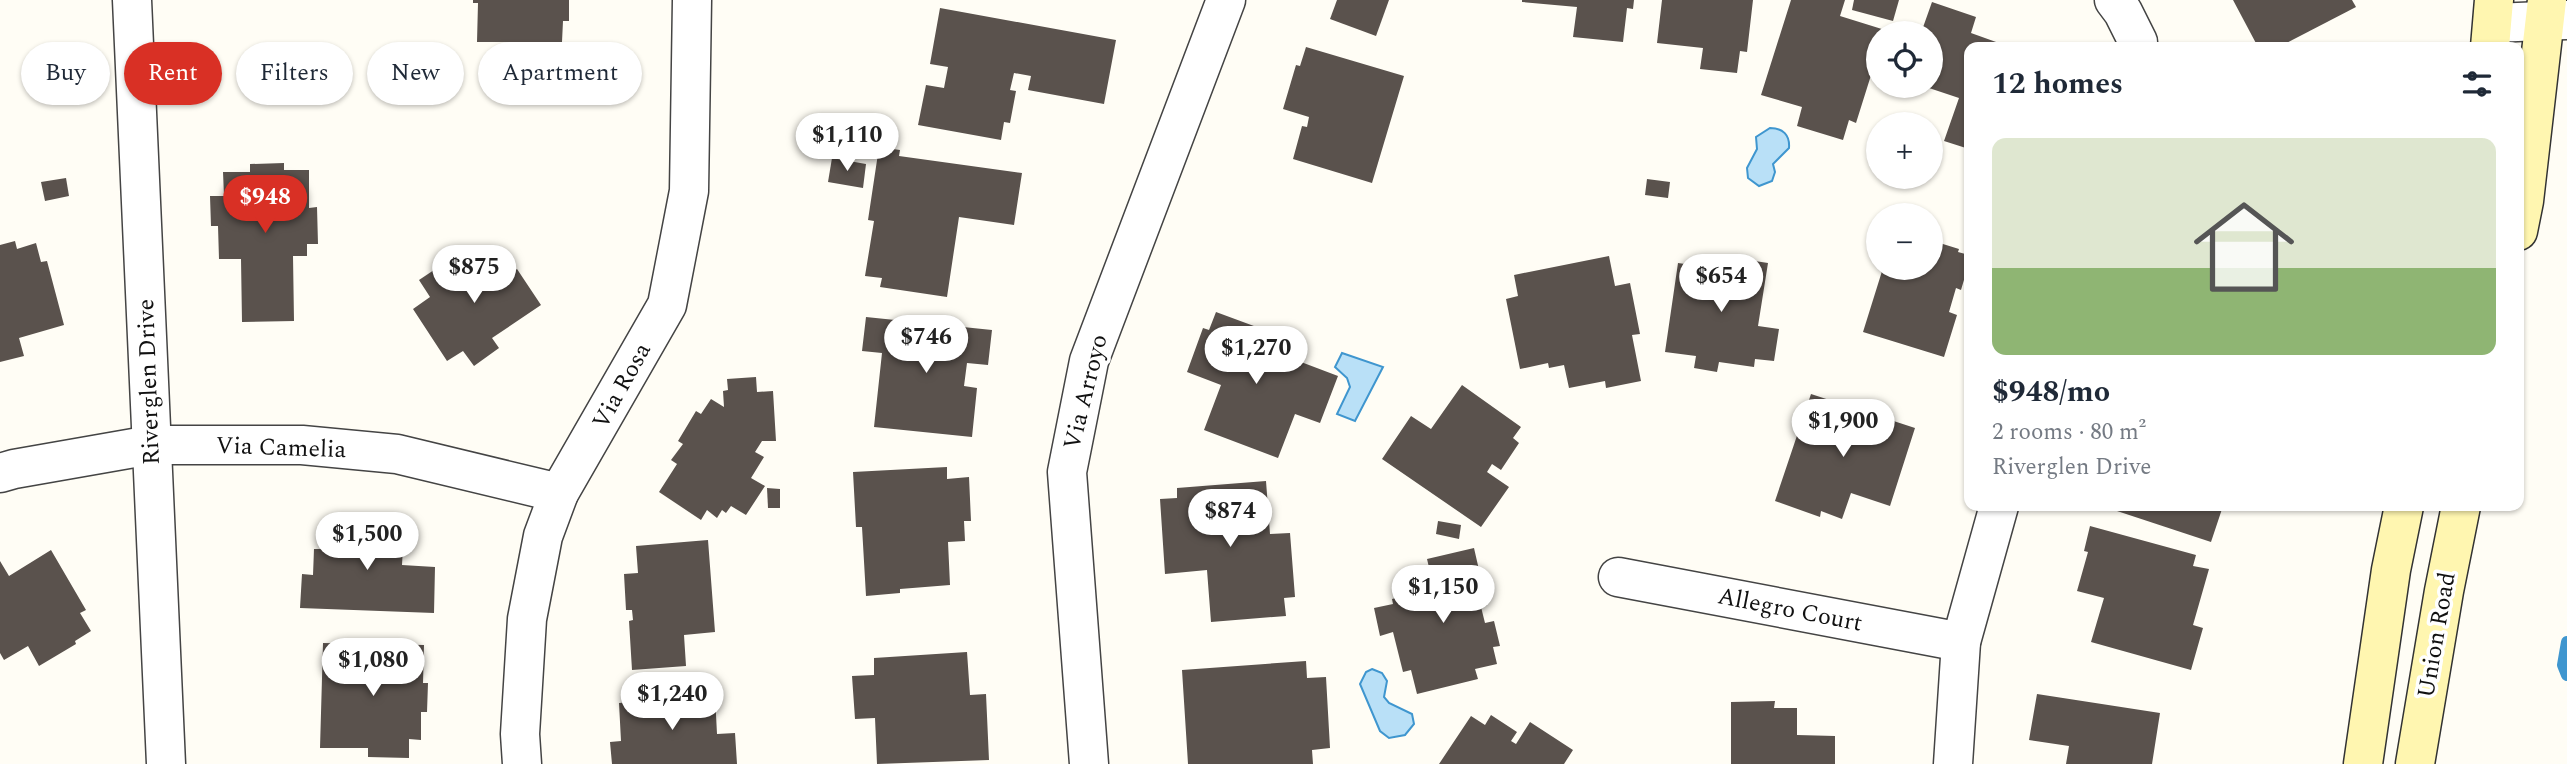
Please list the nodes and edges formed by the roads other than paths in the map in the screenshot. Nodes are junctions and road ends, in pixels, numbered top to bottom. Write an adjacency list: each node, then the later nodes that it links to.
1 (132, 0): 9 (street, Riverglen Drive)
2 (692, 0): 11 (street, Via Rosa)
3 (1226, 0): 19 (street, Via Arroyo)
4 (2114, 0): 7 (street)
5 (2553, 13): 6 (street); 8 (main road)
6 (2492, 23)
7 (2138, 42)
8 (2524, 205)
9 (152, 445): 10 (street, Via Camelia); 11 (street, Via Camelia); 17 (street, Riverglen Drive)
10 (0, 473)
11 (559, 493): 18 (street, Via Rosa)
12 (1998, 511): 16 (street)
13 (2403, 511): 21 (main road)
14 (2460, 511): 22 (main road, Union Road)
15 (1618, 577): 16 (street, Allegro Court)
16 (1961, 642): 20 (street)
17 (166, 764)
18 (522, 764)
19 (1089, 764)
20 (1953, 764)
21 (2363, 764)
22 (2415, 764)

